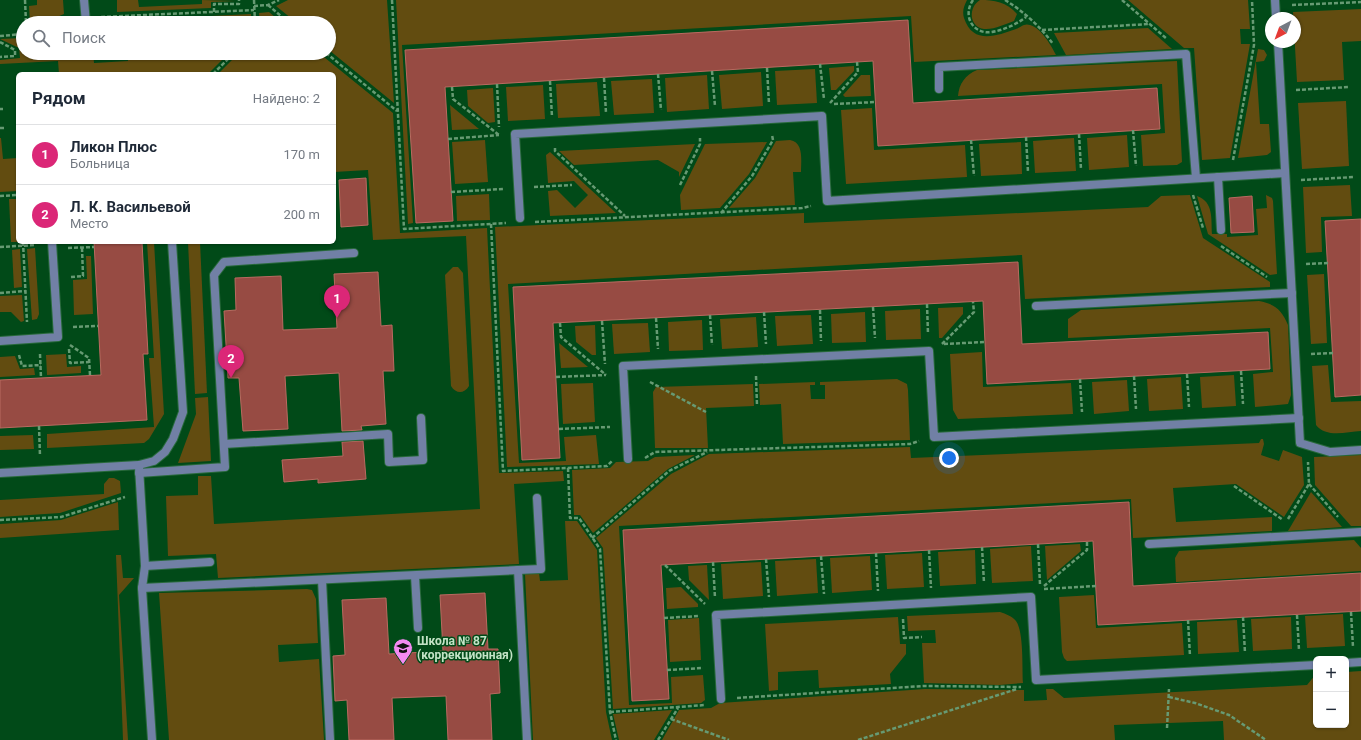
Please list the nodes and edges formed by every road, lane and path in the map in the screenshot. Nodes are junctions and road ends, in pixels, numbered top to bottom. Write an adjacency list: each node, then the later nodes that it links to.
1 (25, 0): 17 (path)
2 (84, 0): 18 (lane)
3 (239, 0): 16 (path)
4 (254, 0): 14 (path)
5 (278, 0): 13 (path)
6 (392, 0): 49 (path)
7 (973, 0): 22 (path)
8 (1005, 0): 22 (path)
9 (1122, 0): 23 (path)
10 (1252, 0): 64 (path)
11 (1361, 2): 12 (path)
12 (1276, 3)
13 (268, 5): 14 (path); 21 (path)
14 (254, 6): 15 (path)
15 (254, 10): 16 (path); 20 (path)
16 (214, 12): 19 (path)
17 (26, 16)
18 (86, 16)
19 (150, 16)
20 (254, 16)
21 (281, 16)
22 (1026, 17): 24 (path)
23 (1150, 24): 24 (path); 29 (path)
24 (1042, 30): 33 (path)
25 (16, 35): 26 (path)
26 (0, 36)
27 (0, 42): 30 (path)
28 (1278, 48): 46 (lane)
29 (1186, 54): 33 (lane); 68 (lane)
30 (0, 57)
31 (227, 60): 38 (path)
32 (335, 60): 49 (path)
33 (1062, 60): 45 (lane)
34 (857, 62): 48 (path)
35 (820, 64): 48 (path)
36 (767, 68): 50 (path)
37 (712, 71): 51 (path)
38 (215, 72)
39 (658, 74): 53 (path)
40 (604, 78): 56 (path)
41 (550, 81): 58 (path)
42 (497, 84): 60 (path)
43 (452, 87): 60 (path)
44 (1349, 87): 46 (path)
45 (939, 89)
46 (1280, 91): 66 (lane)
47 (876, 102): 48 (path)
48 (829, 104)
49 (398, 111): 82 (path)
50 (770, 119): 51 (lane); 76 (lane); 77 (path)
51 (716, 122): 52 (lane)
52 (699, 124): 53 (lane); 70 (path)
53 (662, 126): 56 (lane)
54 (0, 128): 55 (path)
55 (4, 128)
56 (607, 129): 58 (lane)
57 (1133, 130): 69 (path)
58 (553, 132): 78 (path); 79 (lane)
59 (1079, 134): 71 (path)
60 (500, 135): 62 (path)
61 (1026, 137): 72 (path)
62 (448, 138)
63 (971, 140): 73 (path)
64 (1230, 176): 65 (lane); 66 (lane)
65 (1218, 177): 68 (lane); 84 (lane)
66 (1285, 177): 67 (path); 96 (lane)
67 (1354, 177)
68 (1192, 179): 69 (lane); 83 (path)
69 (1137, 182): 71 (lane)
70 (680, 185)
71 (1082, 185): 72 (lane)
72 (1029, 188): 73 (lane)
73 (975, 192): 76 (lane)
74 (16, 195): 75 (path)
75 (0, 196)
76 (827, 201): 77 (path)
77 (720, 213): 78 (path)
78 (625, 216): 80 (path)
79 (520, 218)
80 (528, 222)
81 (513, 223): 82 (path)
82 (491, 224): 157 (path)
83 (1203, 229)
84 (1221, 230)
85 (1217, 243): 97 (path)
86 (42, 244): 90 (path)
87 (52, 244): 113 (lane)
88 (56, 244): 93 (path)
89 (172, 244): 158 (lane)
90 (23, 246): 91 (path); 99 (path)
91 (0, 247)
92 (94, 247): 93 (path)
93 (82, 248): 98 (path)
94 (354, 253): 152 (lane)
95 (1328, 263): 96 (path)
96 (1290, 265): 101 (lane)
97 (1256, 270)
98 (83, 276)
99 (26, 291): 100 (path); 115 (path)
100 (0, 293)
101 (1292, 293): 104 (lane); 122 (lane)
102 (973, 302): 118 (path)
103 (927, 304): 119 (path)
104 (1036, 306)
105 (873, 307): 121 (path)
106 (820, 310): 123 (path)
107 (764, 312): 124 (path)
108 (710, 315): 127 (path)
109 (656, 318): 128 (path)
110 (602, 321): 135 (path)
111 (560, 323): 135 (path)
112 (98, 326): 113 (path)
113 (57, 328): 114 (lane)
114 (39, 338): 115 (lane); 129 (path)
115 (28, 339): 116 (lane)
116 (0, 341)
117 (985, 342): 118 (path)
118 (944, 344): 119 (path)
119 (929, 351): 121 (lane); 151 (lane)
120 (1333, 353): 122 (path)
121 (876, 354): 123 (lane)
122 (1295, 355): 143 (lane)
123 (822, 356): 124 (lane)
124 (766, 359): 125 (lane)
125 (755, 360): 127 (lane); 140 (path)
126 (89, 362): 126 (path); 134 (path)
127 (713, 362): 128 (lane)
128 (659, 364): 131 (lane)
129 (41, 365): 130 (path); 138 (path)
130 (22, 366)
131 (623, 370): 135 (path); 141 (path); 147 (lane)
132 (1241, 371): 144 (path)
133 (1187, 374): 145 (path)
134 (90, 375)
135 (606, 375): 137 (path)
136 (1134, 376): 148 (path)
137 (556, 377)
138 (42, 378)
139 (1080, 379): 150 (path)
140 (757, 406)
141 (706, 412)
142 (421, 418): 152 (lane)
143 (1299, 418): 144 (lane); 153 (lane)
144 (1244, 421): 145 (lane)
145 (1190, 423): 148 (lane)
146 (39, 426): 159 (path)
147 (626, 426): 149 (path); 156 (lane)
148 (1137, 426): 150 (lane)
149 (559, 429)
150 (1082, 429): 151 (lane)
151 (934, 436): 154 (path)
152 (224, 444): 158 (lane)
153 (1361, 450)
154 (709, 451): 156 (path); 168 (path)
155 (1308, 457): 161 (path)
156 (628, 459): 157 (path)
157 (568, 468): 168 (path)
158 (139, 469): 159 (lane); 163 (lane)
159 (41, 470): 160 (lane)
160 (0, 473)
161 (1309, 484): 162 (path); 167 (path)
162 (1234, 486)
163 (140, 492): 165 (path); 180 (lane)
164 (537, 498): 181 (lane)
165 (0, 520)
166 (1361, 532): 167 (lane)
167 (1352, 533): 171 (lane)
168 (592, 538): 214 (path)
169 (1087, 542): 186 (path)
170 (1038, 544): 186 (path)
171 (1149, 544)
172 (982, 547): 187 (path)
173 (929, 550): 188 (path)
174 (876, 553): 190 (path)
175 (821, 556): 191 (path)
176 (766, 559): 192 (path)
177 (210, 562): 180 (lane)
178 (713, 562): 195 (path)
179 (665, 565): 195 (path)
180 (145, 566): 185 (lane)
181 (518, 570): 182 (lane); 219 (lane)
182 (415, 576): 183 (lane); 199 (lane)
183 (322, 580): 185 (lane); 218 (lane)
184 (1096, 586): 186 (path)
185 (142, 588): 217 (lane)
186 (1041, 589)
187 (985, 600): 188 (lane); 209 (lane)
188 (932, 603): 189 (lane)
189 (902, 605): 190 (lane); 200 (path)
190 (879, 606): 191 (lane)
191 (824, 609): 192 (lane)
192 (770, 612): 195 (lane)
193 (1351, 612): 201 (path)
194 (1297, 614): 203 (path)
195 (716, 615): 196 (path); 204 (lane)
196 (664, 618)
197 (1243, 618): 205 (path)
198 (1188, 620): 207 (path)
199 (418, 628)
200 (922, 637)
201 (1354, 663)
202 (1313, 665): 203 (lane)
203 (1300, 666): 205 (lane)
204 (719, 667): 206 (path); 212 (lane)
205 (1246, 669): 207 (lane)
206 (667, 670)
207 (1191, 672): 208 (lane)
208 (1170, 673): 209 (lane); 211 (path)
209 (1036, 680): 210 (path)
210 (1022, 687): 212 (path); 223 (path)
211 (1169, 696): 216 (path); 224 (path)
212 (720, 699): 213 (path)
213 (678, 708): 214 (path); 215 (path)
214 (610, 712): 220 (path)
215 (671, 719): 221 (path); 222 (path)
216 (1167, 728)
217 (152, 740)
218 (330, 740)
219 (526, 740)
220 (616, 740)
221 (658, 740)
222 (730, 740)
223 (858, 740)
224 (1266, 740)

